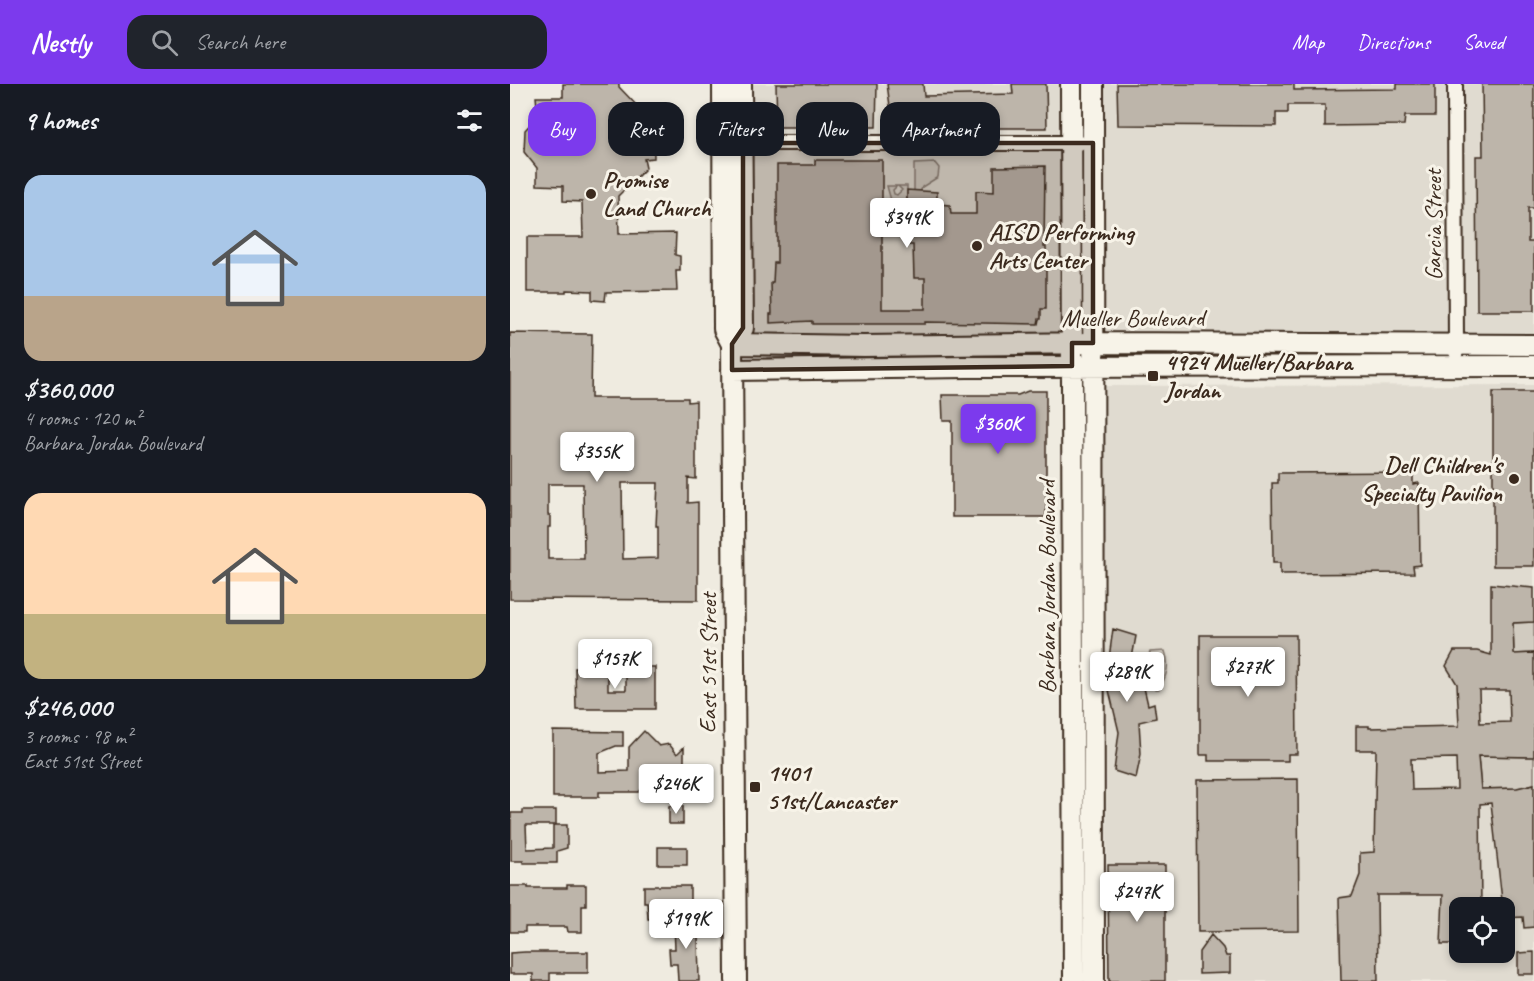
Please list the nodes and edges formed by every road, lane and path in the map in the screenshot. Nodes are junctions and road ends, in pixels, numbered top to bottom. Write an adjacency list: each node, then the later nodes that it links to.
1 (723, 84): 13 (street, East 51st Street)
2 (741, 84): 6 (street, East 51st Street)
3 (1071, 84): 8 (street, Barbara Jordan Boulevard)
4 (1093, 84): 9 (street, Barbara Jordan Boulevard)
5 (1455, 84): 14 (street, Garcia Street)
6 (741, 102)
7 (784, 143): 8 (street)
8 (1071, 143): 9 (street); 11 (street, Barbara Jordan Boulevard)
9 (1093, 143): 12 (street, Barbara Jordan Boulevard)
10 (742, 156): 13 (street, East 51st Street)
11 (1072, 343): 12 (street, Mueller Boulevard); 13 (street, Mueller Boulevard); 16 (street, Barbara Jordan Boulevard)
12 (1093, 343): 14 (street, Mueller Boulevard); 17 (street, Barbara Jordan Boulevard)
13 (732, 344): 20 (street, East 51st Street)
14 (1456, 344): 15 (street, Mueller Boulevard); 18 (street, Garcia Street)
15 (1534, 345)
16 (1072, 366): 17 (street, Mueller Boulevard); 20 (street, Mueller Boulevard); 22 (street, Barbara Jordan Boulevard)
17 (1093, 366): 18 (street, Mueller Boulevard); 23 (street, Barbara Jordan Boulevard)
18 (1456, 366): 19 (street, Mueller Boulevard)
19 (1534, 366)
20 (732, 370): 21 (street, East 51st Street)
21 (736, 981)
22 (1074, 981)
23 (1094, 981)

